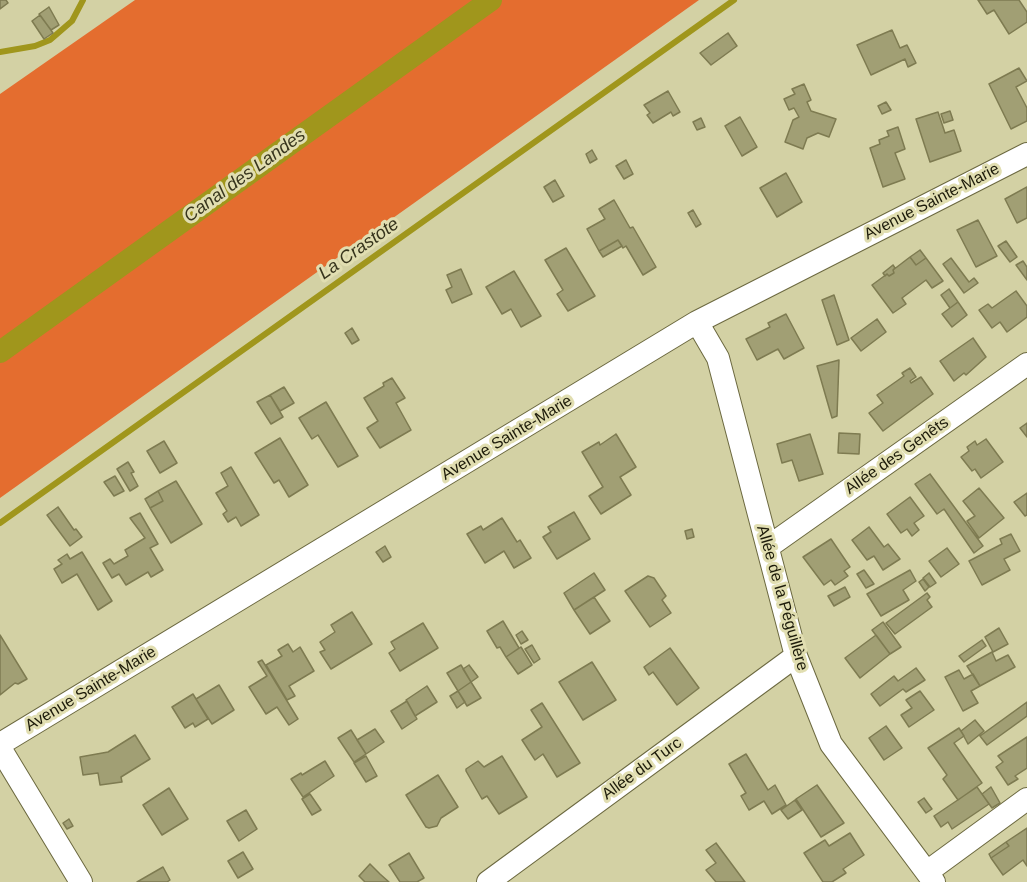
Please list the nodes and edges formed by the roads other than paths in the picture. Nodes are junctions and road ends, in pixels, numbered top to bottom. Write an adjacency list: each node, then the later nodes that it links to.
1 (1027, 153): 2 (street, Avenue Sainte-Marie)
2 (697, 321): 4 (street, Allée de la Péguillère); 6 (street, Avenue Sainte-Marie)
3 (1027, 364): 4 (street, Allée des Genêts)
4 (768, 548): 5 (street, Allée de la Péguillère)
5 (796, 656): 8 (street, Allée de la Péguillère); 10 (street, Allée du Turc)
6 (0, 746): 9 (street)
7 (1027, 799): 8 (street)
8 (931, 877)
9 (81, 882)
10 (488, 882)

